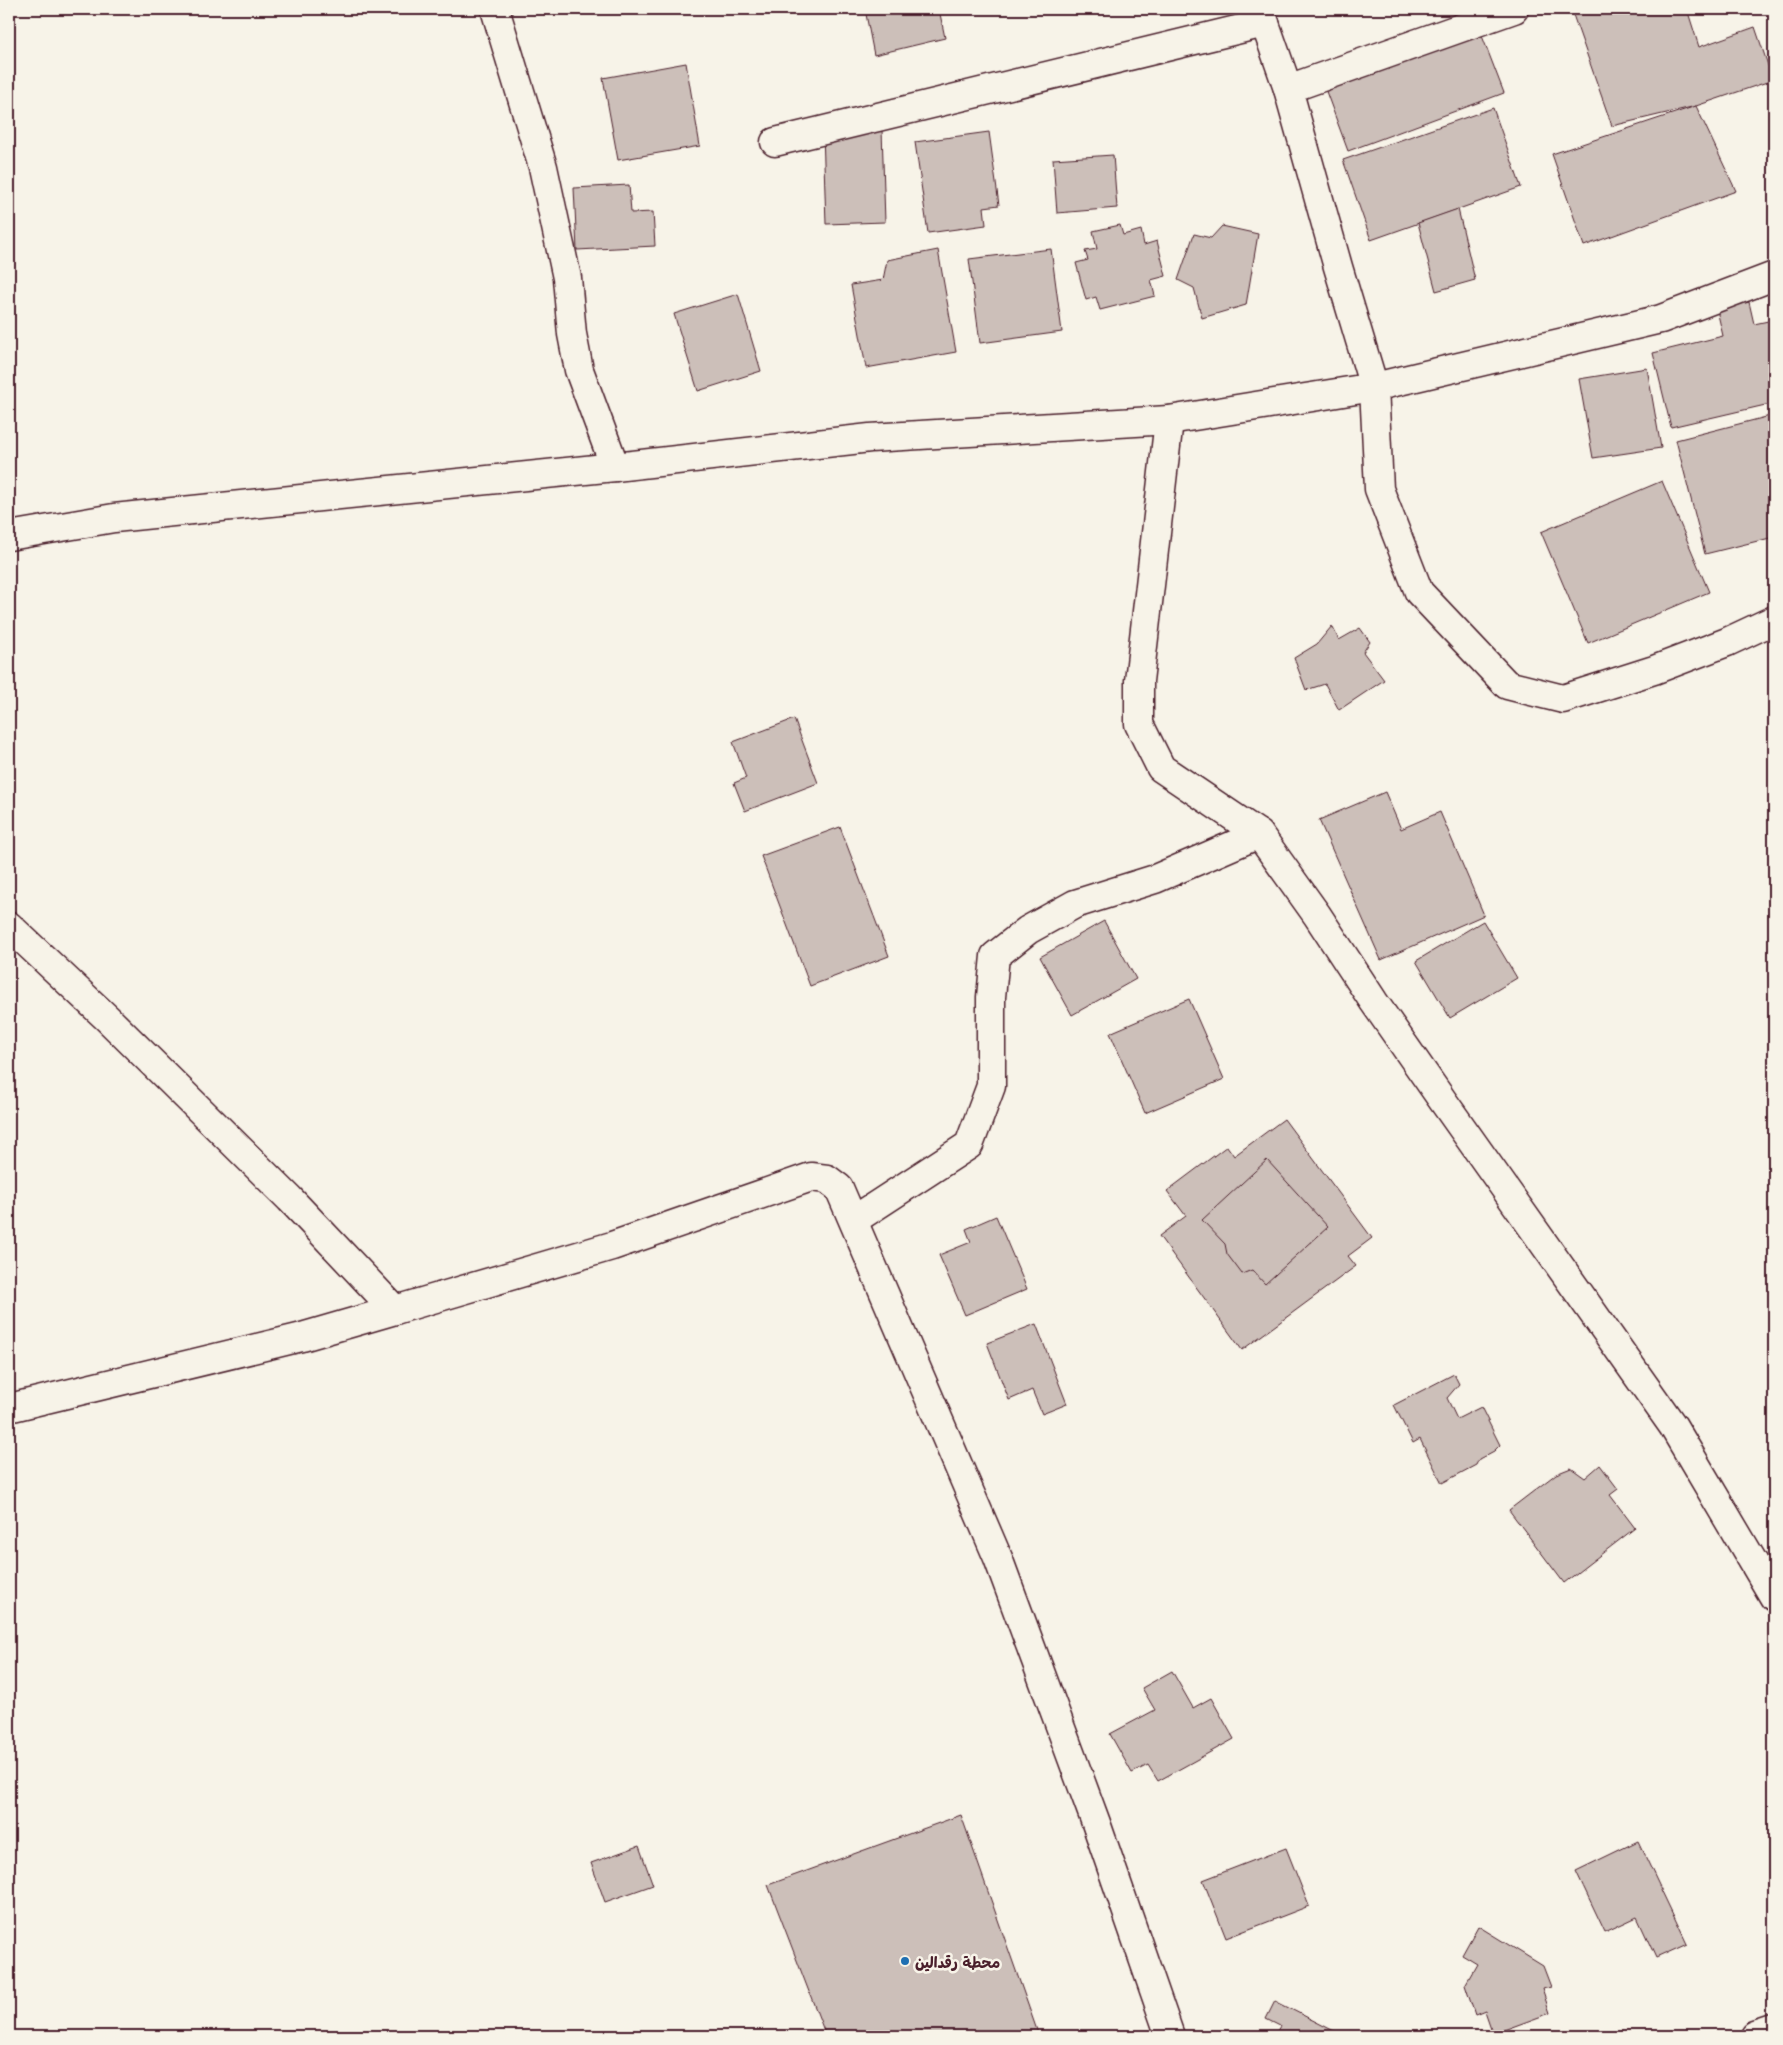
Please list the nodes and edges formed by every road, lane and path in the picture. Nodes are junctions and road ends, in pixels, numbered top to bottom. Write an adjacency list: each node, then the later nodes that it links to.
1 (495, 9): 9 (street)
2 (1514, 9): 4 (street)
3 (1262, 16): 4 (street); 5 (street)
4 (1288, 89): 7 (street)
5 (775, 142)
6 (1774, 276): 7 (street)
7 (1374, 386): 8 (street); 11 (street)
8 (1169, 420): 9 (street); 12 (street)
9 (615, 468): 10 (street)
10 (9, 536)
11 (1774, 620)
12 (1258, 834): 14 (street); 17 (street)
13 (9, 926): 15 (street)
14 (854, 1220): 15 (street); 19 (street)
15 (395, 1310): 16 (street)
16 (9, 1408)
17 (1774, 1597)
18 (1774, 2030): 20 (street)
19 (1170, 2036)
20 (1756, 2036)

